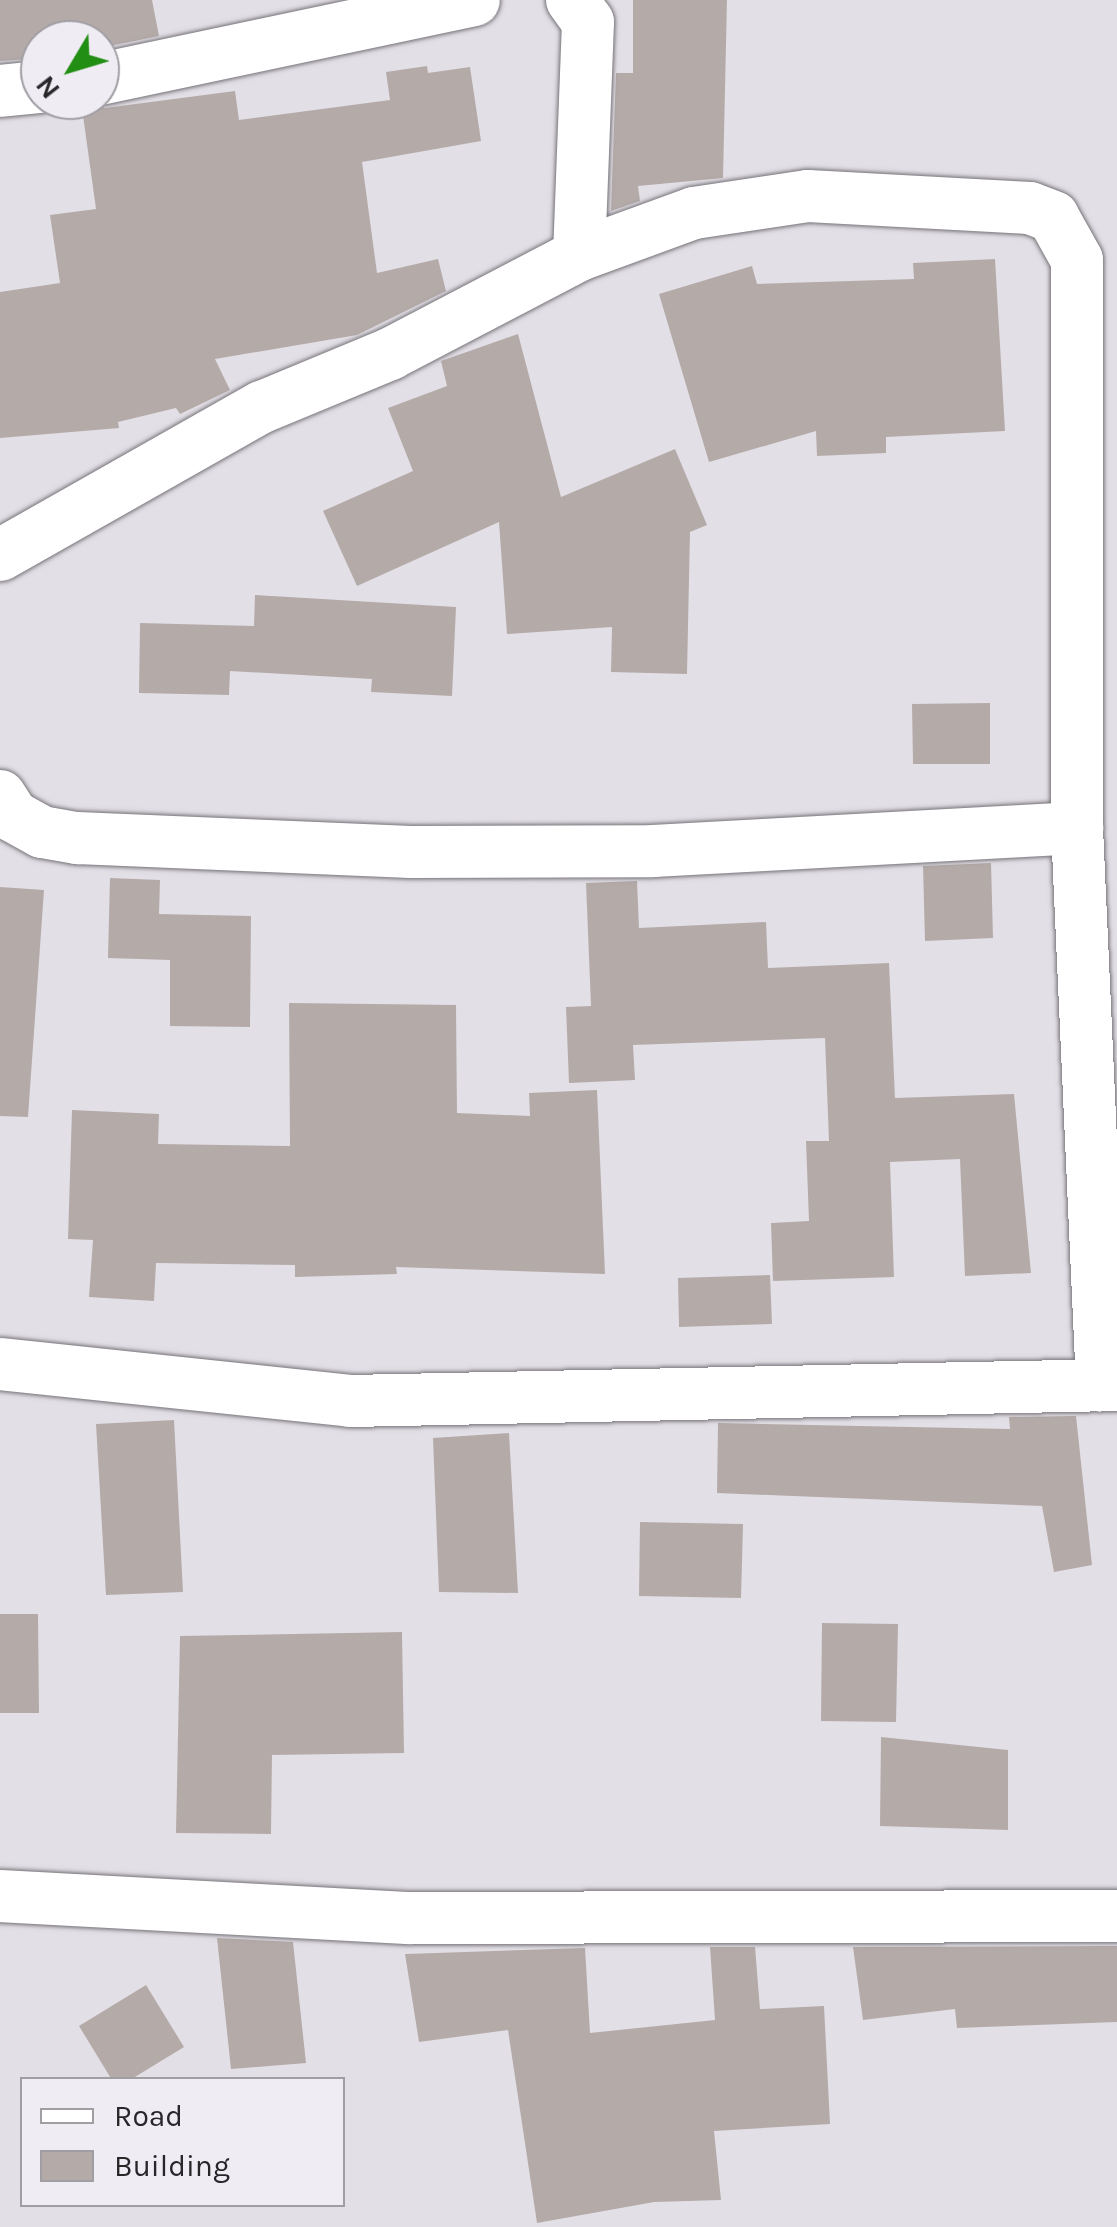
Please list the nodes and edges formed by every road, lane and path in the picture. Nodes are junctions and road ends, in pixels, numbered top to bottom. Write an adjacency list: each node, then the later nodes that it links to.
1 (474, 0): 3 (street)
2 (572, 0): 4 (street)
3 (120, 75)
4 (579, 256): 5 (street); 7 (street)
5 (0, 555)
6 (0, 796): 7 (street)
7 (1077, 828): 9 (street)
8 (0, 1364): 9 (street)
9 (1110, 1385)
10 (0, 1896): 11 (street)
11 (1117, 1916)

